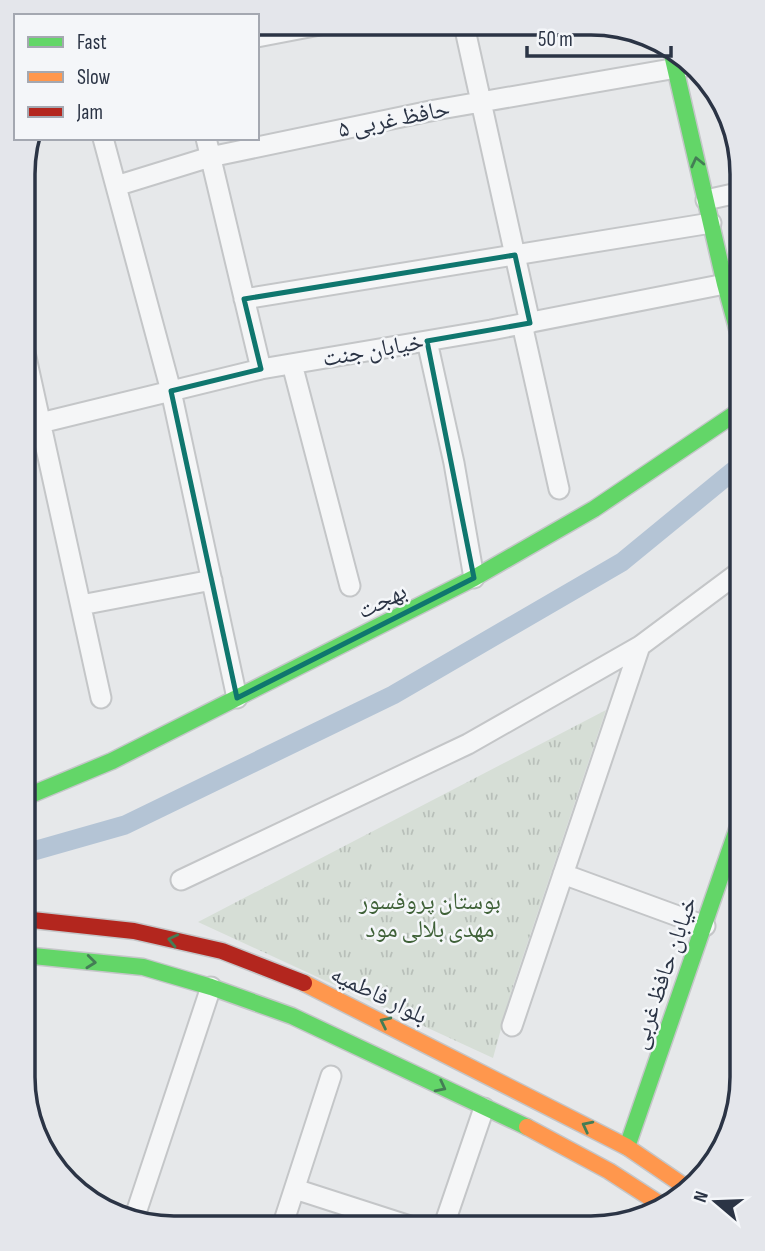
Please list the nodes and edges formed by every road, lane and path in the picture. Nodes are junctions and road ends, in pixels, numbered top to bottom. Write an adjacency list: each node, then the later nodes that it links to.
1 (466, 35): 4 (street)
2 (673, 62): 4 (street, حافظ غربی ۵)
3 (682, 69): 11 (main road, one-way to 3)
4 (481, 102): 5 (street, حافظ غربی ۵); 13 (street)
5 (259, 139)
6 (104, 140): 9 (street)
7 (255, 140): 8 (street, حافظ غربی ۵)
8 (208, 148): 9 (street, حافظ غربی ۵); 15 (street)
9 (116, 186): 21 (street)
10 (730, 195): 11 (street)
11 (706, 200): 12 (main road)
12 (711, 223): 13 (street); 14 (main road)
13 (515, 255): 15 (street); 17 (street)
14 (725, 284): 16 (main road); 17 (street, خیابان جنت)
15 (244, 299): 20 (street)
16 (730, 303)
17 (526, 323): 18 (street, خیابان جنت); 25 (street)
18 (427, 341): 19 (street, خیابان جنت); 26 (street)
19 (292, 364): 20 (street, خیابان جنت); 29 (street)
20 (261, 369): 21 (street, خیابان جنت)
21 (172, 391): 23 (street, خیابان جنت); 28 (street)
22 (730, 417): 26 (main road, بهجت)
23 (35, 424)
24 (35, 436): 30 (street)
25 (559, 489)
26 (474, 578): 33 (main road, بهجت)
27 (730, 579): 31 (street)
28 (212, 580): 30 (street); 33 (street)
29 (350, 586)
30 (81, 605): 32 (street)
31 (640, 646): 36 (street); 37 (street)
32 (101, 698)
33 (237, 698): 34 (main road, بهجت)
34 (35, 792)
35 (730, 851): 39 (main road, خیابان حافظ غربی)
36 (563, 874): 39 (street); 42 (street)
37 (181, 880)
38 (35, 919): 45 (main road, بلوار فاطمیه, one-way to 38)
39 (705, 926): 45 (main road, خیابان حافظ غربی)
40 (35, 956): 41 (main road, one-way to 41)
41 (211, 987): 44 (main road, one-way to 44); 49 (street)
42 (512, 1026)
43 (331, 1076): 47 (street)
44 (484, 1108): 48 (main road); 52 (street)
45 (627, 1146): 46 (main road, بلوار فاطمیه)
46 (680, 1183)
47 (295, 1189): 50 (street); 51 (street)
48 (654, 1200)
49 (137, 1211)
50 (286, 1216)
51 (379, 1216)
52 (447, 1216)

